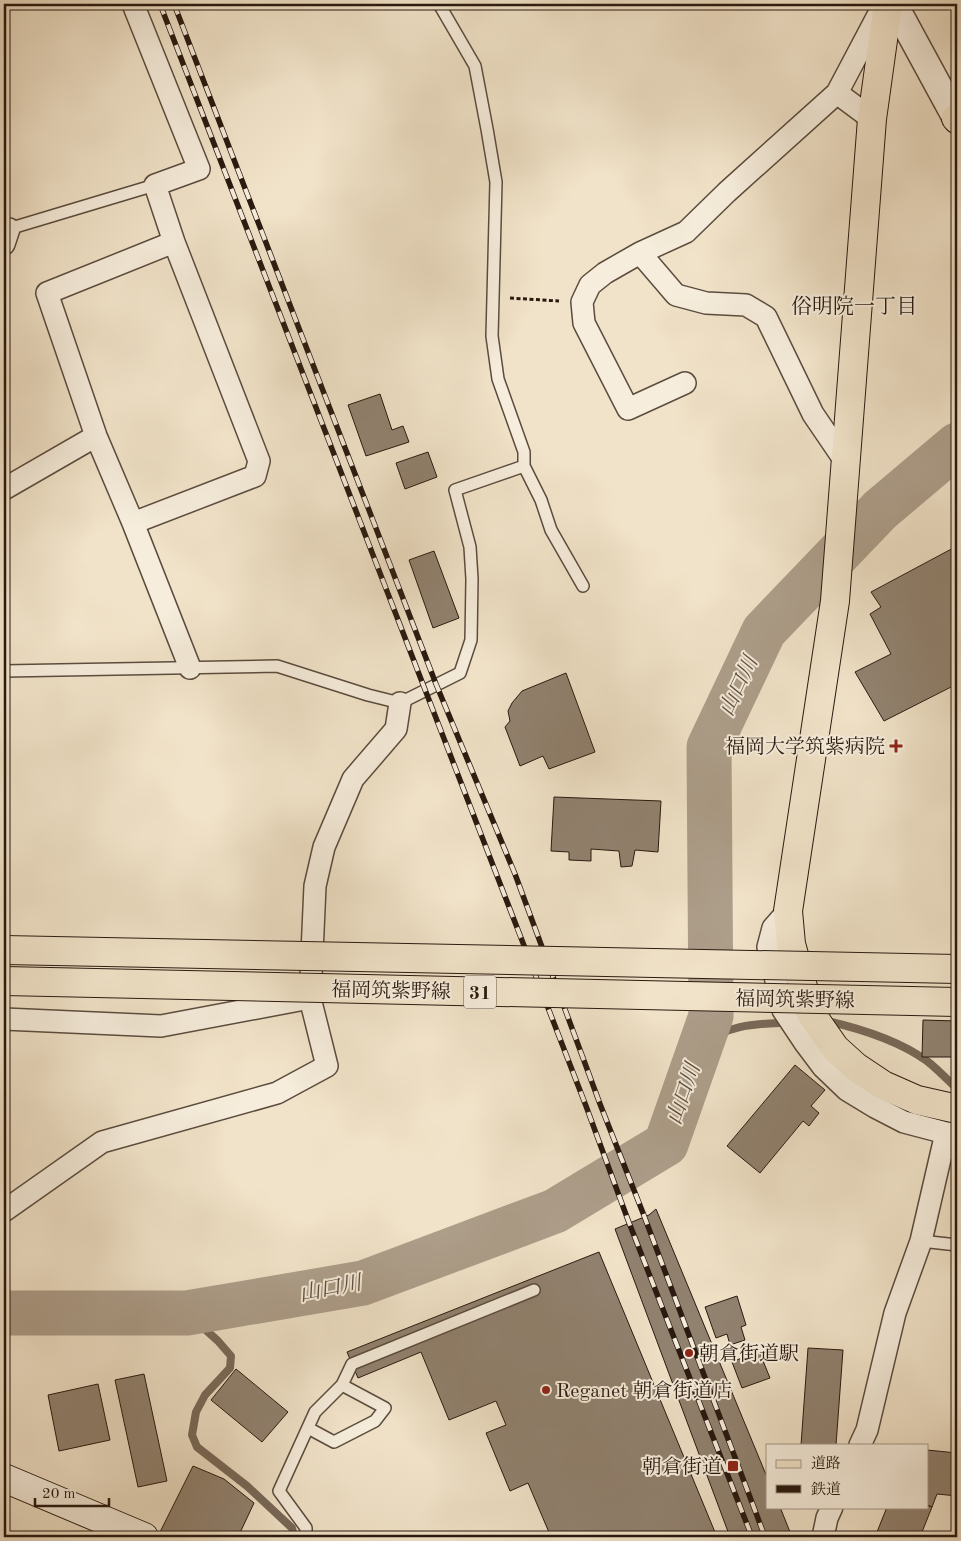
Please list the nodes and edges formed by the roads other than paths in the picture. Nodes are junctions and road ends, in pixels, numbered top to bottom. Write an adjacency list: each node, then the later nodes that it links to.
1 (133, 4): 8 (street)
2 (439, 4): 14 (lane)
3 (886, 4): 5 (street); 6 (main road)
4 (894, 4): 7 (street)
5 (837, 94): 6 (street); 11 (street)
6 (872, 119): 15 (main road)
7 (957, 119)
8 (155, 185): 9 (lane); 10 (street)
9 (5, 234)
10 (174, 242): 13 (street); 17 (street)
11 (640, 253): 12 (street); 15 (street)
12 (685, 384)
13 (96, 436): 16 (street); 17 (street)
14 (524, 466): 18 (lane); 21 (lane)
15 (844, 469): 22 (main road)
16 (4, 489)
17 (133, 522): 19 (street)
18 (582, 586)
19 (190, 668): 20 (lane); 21 (lane)
20 (4, 671)
21 (400, 703): 26 (street)
22 (788, 911): 29 (main road); 29 (street)
23 (4, 950): 24 (main road, 福岡筑紫野線 / 31, bridge)
24 (957, 969)
25 (4, 981): 27 (main road, 福岡筑紫野線 / 31, bridge)
26 (310, 998): 28 (street); 30 (street)
27 (957, 1002)
28 (4, 1019)
29 (954, 1126): 31 (street)
30 (4, 1211)
31 (921, 1241): 32 (lane); 36 (street)
32 (957, 1245)
33 (534, 1290): 34 (lane)
34 (342, 1385): 35 (lane); 35 (lane)
35 (308, 1428): 40 (lane)
36 (860, 1444)
37 (4, 1478): 39 (main road)
38 (832, 1508): 41 (street)
39 (144, 1537)
40 (306, 1537)
41 (823, 1537)

